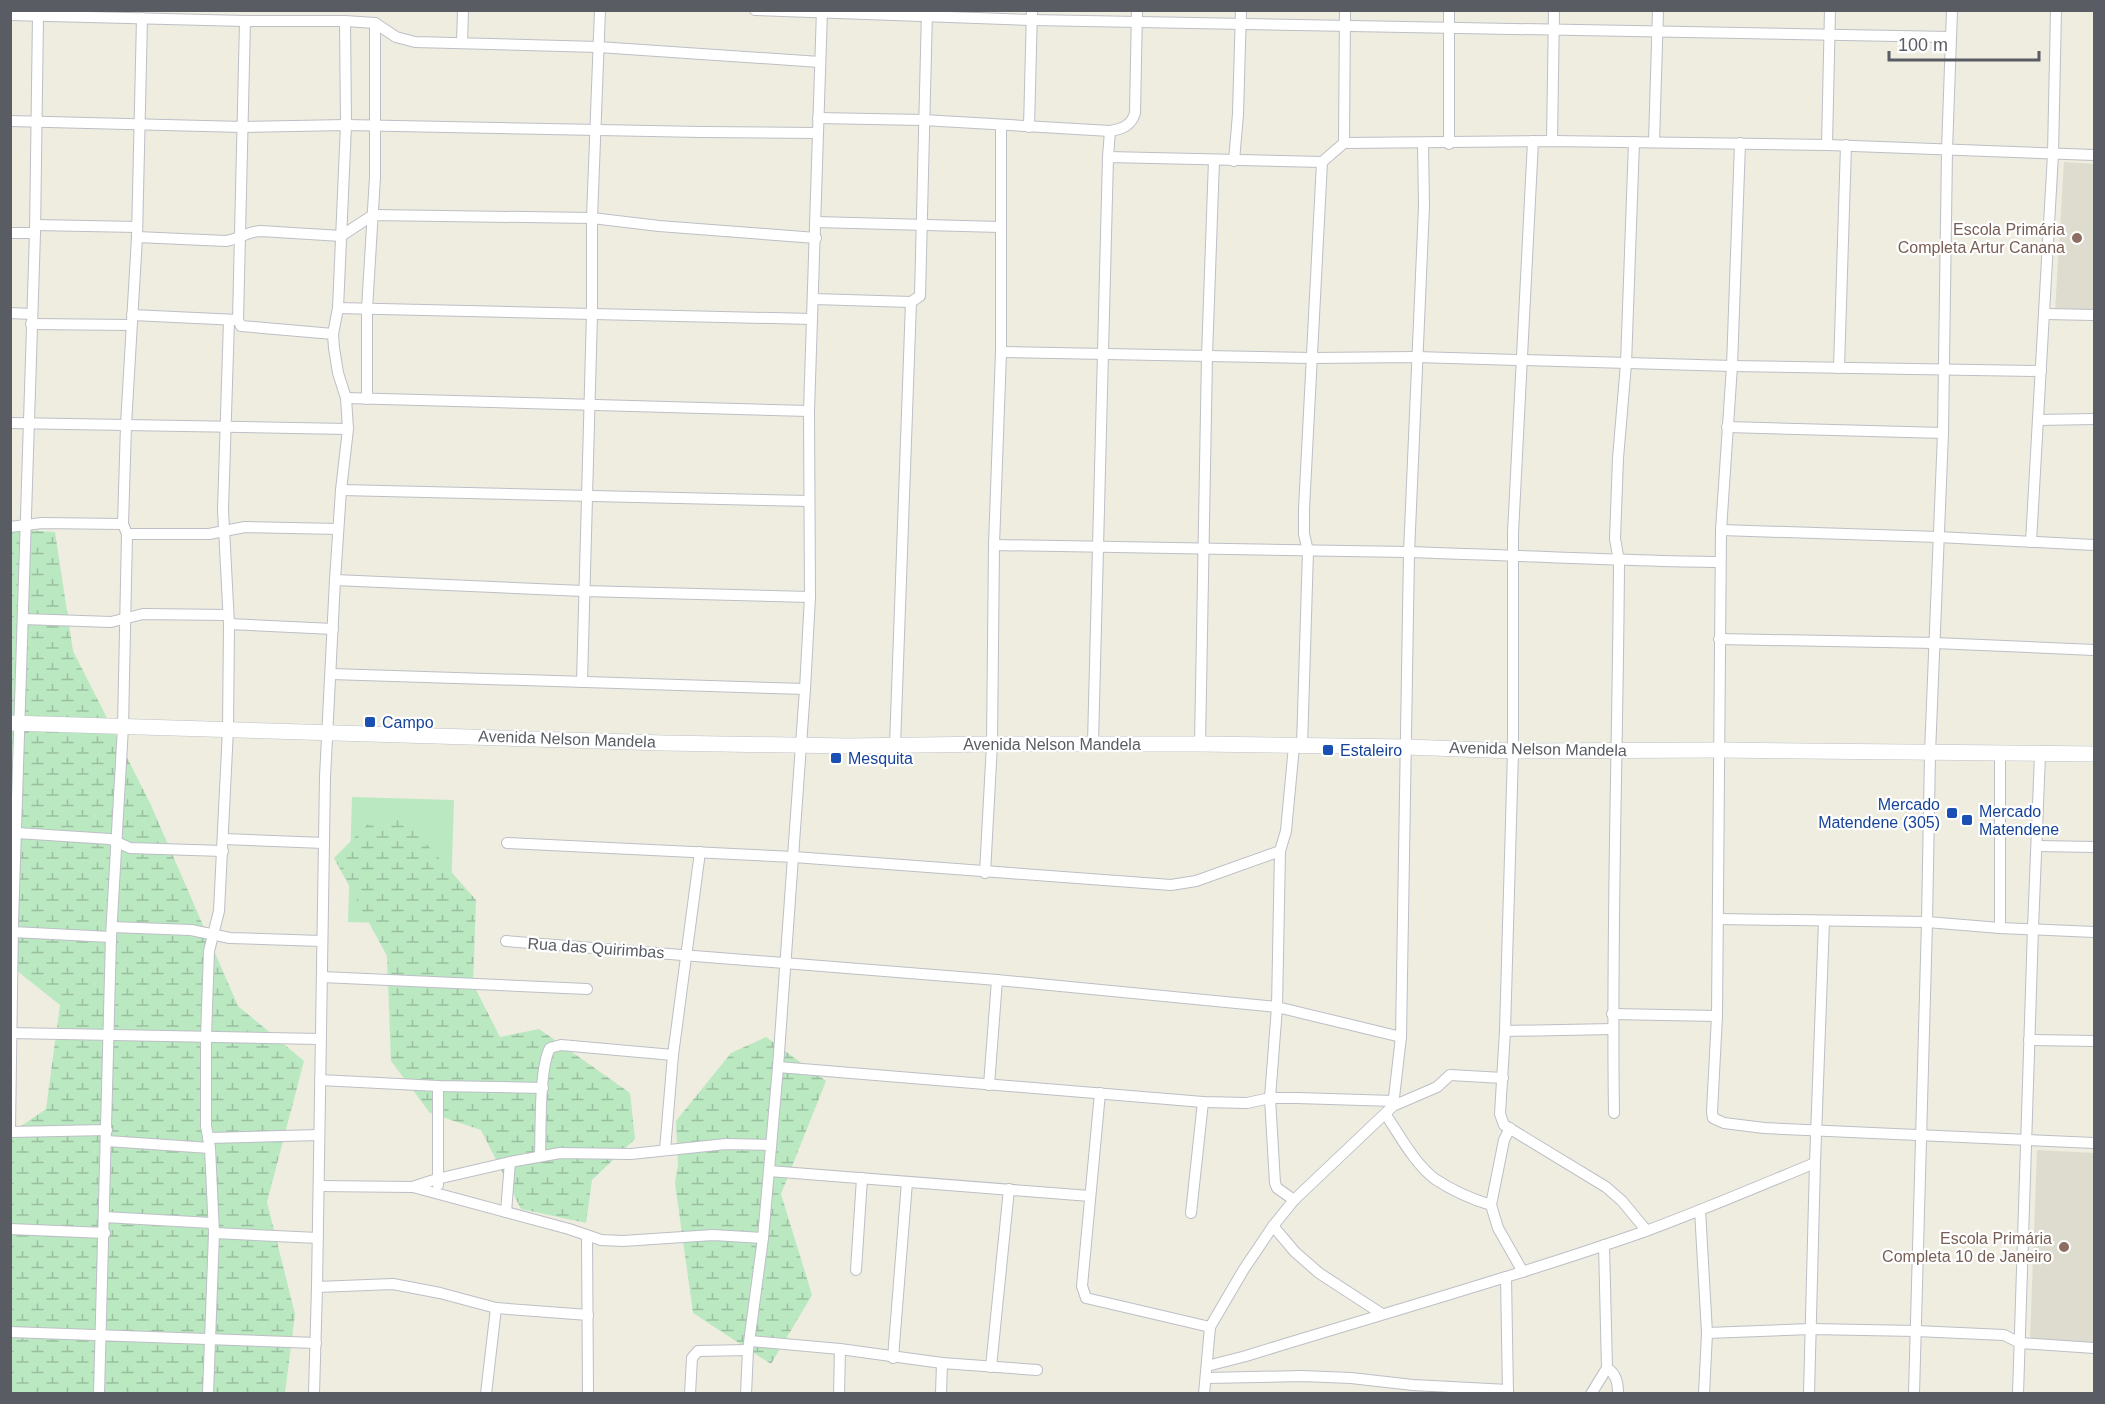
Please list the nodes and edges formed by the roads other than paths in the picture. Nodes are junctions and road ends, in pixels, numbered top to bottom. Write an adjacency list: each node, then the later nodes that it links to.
1 (463, 10): 30 (street)
2 (600, 10): 31 (street)
3 (755, 10): 13 (street)
4 (1137, 10): 21 (street)
5 (1241, 10): 23 (street)
6 (1346, 10): 24 (street)
7 (1449, 10): 25 (street)
8 (1554, 10): 26 (street)
9 (1658, 10): 27 (street)
10 (1830, 10): 28 (street)
11 (1952, 10): 29 (street)
12 (2056, 10): 57 (street)
13 (822, 12): 14 (street); 32 (street)
14 (927, 14): 17 (street); 34 (street)
15 (10, 15): 16 (street)
16 (38, 15): 18 (street); 36 (street)
17 (1032, 15): 21 (street); 42 (street)
18 (142, 18): 19 (street); 37 (street)
19 (245, 21): 20 (street); 40 (street)
20 (345, 21): 22 (street); 38 (street)
21 (1137, 22): 23 (street); 44 (street)
22 (375, 23): 30 (street); 41 (street)
23 (1241, 24): 24 (street); 61 (street)
24 (1345, 26): 25 (street); 50 (street)
25 (1448, 28): 26 (street); 53 (street)
26 (1553, 29): 27 (street); 47 (street)
27 (1657, 30): 28 (street); 49 (street)
28 (1829, 33): 29 (street); 54 (street)
29 (1950, 37): 56 (street)
30 (462, 43): 31 (street)
31 (598, 46): 32 (street); 43 (street)
32 (820, 62): 33 (street)
33 (818, 118): 34 (street); 45 (street)
34 (923, 120): 39 (street); 66 (street)
35 (10, 121): 36 (street)
36 (37, 122): 37 (street); 68 (street)
37 (138, 124): 40 (street); 69 (street)
38 (346, 125): 40 (street); 41 (street); 72 (street)
39 (1001, 125): 42 (street); 67 (street)
40 (243, 126): 71 (street)
41 (375, 126): 43 (street); 63 (street)
42 (1029, 127): 44 (street)
43 (596, 130): 45 (street); 64 (street)
44 (1110, 131): 59 (street)
45 (817, 133): 65 (street)
46 (1533, 141): 47 (street); 53 (street); 92 (street)
47 (1552, 141): 48 (street)
48 (1634, 142): 49 (street); 93 (street)
49 (1654, 142): 52 (street)
50 (1344, 143): 51 (street); 62 (street)
51 (1423, 143): 53 (street); 90 (street)
52 (1740, 143): 54 (street); 94 (street)
53 (1449, 144)
54 (1827, 145): 55 (street)
55 (1846, 145): 56 (street); 95 (street)
56 (1947, 150): 57 (street); 96 (street)
57 (2054, 153): 58 (street); 80 (street)
58 (2094, 155)
59 (1108, 157): 60 (street); 88 (street)
60 (1214, 160): 61 (street); 89 (street)
61 (1234, 161): 62 (street)
62 (1322, 162): 91 (street)
63 (373, 215): 64 (street); 72 (street); 77 (street)
64 (592, 218): 73 (street); 78 (street)
65 (816, 222): 66 (street); 73 (street)
66 (922, 224): 67 (street); 75 (street)
67 (1000, 227): 87 (street)
68 (35, 229): 69 (street); 70 (street); 82 (street)
69 (137, 232): 71 (street); 84 (street)
70 (10, 233)
71 (241, 236): 72 (street); 85 (street)
72 (341, 236): 76 (street)
73 (816, 238): 74 (street)
74 (814, 299): 75 (street); 83 (street)
75 (911, 302): 153 (street)
76 (338, 308): 77 (street); 86 (street)
77 (367, 309): 78 (street); 99 (street)
78 (592, 313): 83 (street); 100 (street)
79 (10, 314): 82 (street)
80 (2046, 314): 81 (street); 97 (street)
81 (2094, 315)
82 (31, 319): 84 (street); 105 (street)
83 (812, 319): 101 (street)
84 (132, 320): 85 (street); 106 (street)
85 (233, 320): 86 (street); 107 (street)
86 (333, 334): 98 (street)
87 (1001, 352): 88 (street); 122 (street)
88 (1102, 354): 89 (street); 124 (street)
89 (1207, 356): 91 (street); 125 (street)
90 (1416, 357): 91 (street); 92 (street); 127 (street)
91 (1312, 358): 126 (street)
92 (1522, 360): 93 (street); 128 (street)
93 (1626, 364): 94 (street); 129 (street)
94 (1732, 366): 95 (street); 108 (street)
95 (1839, 368): 96 (street)
96 (1944, 370): 97 (street); 110 (street)
97 (2041, 371): 103 (street)
98 (346, 398): 99 (street); 109 (street)
99 (367, 399): 100 (street)
100 (589, 405): 101 (street); 112 (street)
101 (809, 411): 113 (street)
102 (2094, 419): 103 (street)
103 (2038, 420): 121 (street)
104 (10, 423): 105 (street)
105 (29, 423): 106 (street); 114 (street)
106 (126, 425): 107 (street); 117 (street)
107 (225, 426): 109 (street); 119 (street)
108 (1727, 427): 110 (street); 118 (street)
109 (348, 429): 111 (street)
110 (1943, 433): 120 (street)
111 (341, 490): 112 (street); 116 (street)
112 (586, 497): 113 (street); 132 (street)
113 (809, 501): 133 (street)
114 (24, 525): 115 (street); 117 (street); 135 (street)
115 (10, 527)
116 (338, 528): 119 (street); 131 (street)
117 (125, 529): 119 (street); 136 (street)
118 (1721, 530): 120 (street); 130 (street)
119 (224, 532): 137 (street)
120 (1938, 537): 121 (street); 140 (street)
121 (2031, 542): 123 (street)
122 (994, 545): 124 (street); 150 (street)
123 (2094, 545)
124 (1099, 548): 125 (street); 149 (street)
125 (1203, 550): 126 (street); 151 (street)
126 (1308, 551): 127 (street); 154 (street)
127 (1409, 552): 128 (street); 155 (street)
128 (1513, 557): 129 (street); 158 (street)
129 (1619, 561): 130 (street); 156 (street)
130 (1720, 562): 139 (street)
131 (335, 580): 132 (street); 138 (street)
132 (583, 591): 133 (street); 143 (street)
133 (810, 597): 144 (street)
134 (10, 609): 135 (street)
135 (23, 614): 136 (street); 145 (street)
136 (125, 620): 137 (street); 146 (street)
137 (229, 620): 138 (street); 147 (street)
138 (333, 629): 142 (street)
139 (1719, 639): 140 (street); 157 (street)
140 (1935, 643): 141 (street); 159 (street)
141 (2094, 650)
142 (331, 674): 143 (street); 148 (street)
143 (582, 682): 144 (street)
144 (805, 689): 152 (street)
145 (15, 723): 146 (street, Avenida Nelson Mandela); 163 (street)
146 (123, 727): 147 (street, Avenida Nelson Mandela); 164 (street)
147 (228, 729): 148 (street, Avenida Nelson Mandela); 167 (street)
148 (327, 732): 152 (street, Avenida Nelson Mandela); 165 (street)
149 (1093, 743): 150 (street, Avenida Nelson Mandela); 151 (street, Avenida Nelson Mandela)
150 (992, 744): 153 (street, Avenida Nelson Mandela); 173 (street)
151 (1200, 744): 154 (street, Avenida Nelson Mandela)
152 (802, 745): 153 (street, Avenida Nelson Mandela); 172 (street)
153 (895, 746)
154 (1298, 746): 155 (street, Avenida Nelson Mandela); 170 (street)
155 (1407, 747): 158 (street, Avenida Nelson Mandela); 198 (street)
156 (1618, 750): 157 (street, Avenida Nelson Mandela); 158 (street, Avenida Nelson Mandela); 191 (street)
157 (1719, 750): 159 (street, Avenida Nelson Mandela); 174 (street)
158 (1512, 751): 194 (street)
159 (1930, 753): 160 (street, Avenida Nelson Mandela); 176 (street)
160 (2000, 754): 162 (street, Avenida Nelson Mandela); 178 (street)
161 (2094, 754): 162 (street, Avenida Nelson Mandela)
162 (2040, 755): 168 (street)
163 (14, 840): 164 (street); 177 (street)
164 (117, 842): 167 (street); 180 (street)
165 (324, 843): 167 (street); 183 (street)
166 (507, 843): 171 (street)
167 (224, 845): 182 (street)
168 (2037, 846): 169 (street); 179 (street)
169 (2094, 847)
170 (1280, 851): 173 (street); 190 (street)
171 (700, 852): 172 (street); 185 (street)
172 (794, 857): 173 (street); 186 (street)
173 (985, 873)
174 (1718, 919): 175 (street); 192 (street)
175 (1824, 921): 176 (street); 215 (street)
176 (1927, 922): 178 (street); 217 (street)
177 (12, 926): 180 (street); 195 (street)
178 (2000, 928): 179 (street)
179 (2033, 928): 181 (street); 200 (street)
180 (112, 932): 182 (street); 196 (street)
181 (2094, 932)
182 (213, 934): 183 (street); 197 (street)
183 (321, 941): 187 (street)
184 (506, 941): 185 (street, Rua das Quirimbas)
185 (685, 954): 186 (street, Rua das Quirimbas); 202 (street)
186 (784, 963): 188 (street, Rua das Quirimbas); 203 (street)
187 (322, 977): 189 (street); 199 (street)
188 (997, 980): 190 (street, Rua das Quirimbas); 206 (street)
189 (587, 989)
190 (1277, 1007): 198 (street, Rua das Quirimbas); 210 (street)
191 (1612, 1014): 192 (street); 193 (street)
192 (1717, 1016): 215 (street)
193 (1613, 1029): 194 (street); 213 (street)
194 (1505, 1031): 204 (street)
195 (12, 1033): 196 (street); 216 (street)
196 (109, 1035): 197 (street); 218 (street)
197 (206, 1037): 199 (street); 221 (street)
198 (1401, 1037): 212 (street)
199 (320, 1039): 205 (street)
200 (2029, 1040): 201 (street); 220 (street)
201 (2094, 1041)
202 (673, 1056): 208 (street); 224 (street)
203 (777, 1067): 206 (street); 223 (street)
204 (1503, 1078): 212 (street); 214 (street)
205 (320, 1080): 207 (street); 219 (street)
206 (989, 1085): 209 (street)
207 (438, 1086): 208 (street); 230 (street)
208 (543, 1088): 225 (street)
209 (1100, 1093): 211 (street); 236 (street)
210 (1270, 1098): 211 (street); 212 (street); 237 (street)
211 (1203, 1102): 241 (street)
212 (1391, 1107): 237 (street); 238 (street)
213 (1614, 1113)
214 (1510, 1128): 238 (street); 246 (street)
215 (1816, 1130): 217 (street); 227 (street)
216 (10, 1131): 218 (street)
217 (1922, 1134): 220 (street); 261 (street)
218 (107, 1136): 221 (street); 242 (street)
219 (319, 1136): 221 (street); 232 (street)
220 (2027, 1140): 222 (street); 267 (street)
221 (209, 1143): 244 (street)
222 (2094, 1143)
223 (771, 1145): 224 (street); 228 (street)
224 (665, 1150): 225 (street)
225 (540, 1155): 226 (street)
226 (510, 1162): 230 (street); 240 (street)
227 (1815, 1163): 239 (street); 260 (street)
228 (769, 1171): 229 (street); 250 (street)
229 (862, 1178): 231 (street); 252 (street)
230 (437, 1179): 233 (street); 235 (street)
231 (907, 1182): 234 (street); 271 (street)
232 (319, 1186): 233 (street); 249 (street)
233 (412, 1187): 235 (street)
234 (1009, 1189): 236 (street); 274 (street)
235 (440, 1195): 240 (street)
236 (1090, 1196): 259 (street)
237 (1294, 1200): 243 (street)
238 (1491, 1206): 253 (street)
239 (1700, 1210): 246 (street); 263 (street)
240 (506, 1212): 248 (street)
241 (1191, 1213)
242 (104, 1217): 244 (street); 247 (street)
243 (1273, 1226): 257 (street); 259 (street)
244 (213, 1228): 249 (street); 265 (street)
245 (10, 1229): 247 (street)
246 (1646, 1230): 251 (street)
247 (105, 1233): 264 (street)
248 (587, 1236): 250 (street); 258 (street)
249 (318, 1238): 255 (street)
250 (763, 1238): 268 (street)
251 (1604, 1245): 253 (street); 275 (street)
252 (856, 1270)
253 (1522, 1272): 254 (street)
254 (1506, 1277): 257 (street); 278 (street)
255 (317, 1287): 256 (street); 266 (street)
256 (496, 1308): 258 (street); 282 (street)
257 (1382, 1314): 273 (street)
258 (588, 1315): 283 (street)
259 (1210, 1327): 273 (street)
260 (1811, 1329): 261 (street); 263 (street); 292 (street)
261 (1916, 1331): 267 (street); 293 (street)
262 (10, 1332): 264 (street)
263 (1707, 1333): 291 (street)
264 (101, 1337): 265 (street); 279 (street)
265 (211, 1339): 266 (street); 280 (street)
266 (316, 1343): 281 (street)
267 (2020, 1343): 269 (street); 294 (street)
268 (749, 1345): 270 (street); 284 (street); 285 (street)
269 (2094, 1348)
270 (840, 1349): 271 (street); 286 (street)
271 (893, 1358): 272 (street)
272 (942, 1364): 274 (street); 287 (street)
273 (1207, 1366): 277 (street)
274 (991, 1367): 276 (street)
275 (1607, 1368): 289 (street); 290 (street)
276 (1037, 1370)
277 (1206, 1378): 278 (street); 288 (street)
278 (1508, 1392)
279 (99, 1394)
280 (208, 1394)
281 (314, 1394)
282 (486, 1394)
283 (588, 1394)
284 (690, 1394)
285 (746, 1394)
286 (838, 1394)
287 (941, 1394)
288 (1204, 1394)
289 (1591, 1394)
290 (1618, 1394)
291 (1704, 1394)
292 (1809, 1394)
293 (1914, 1394)
294 (2018, 1394)

